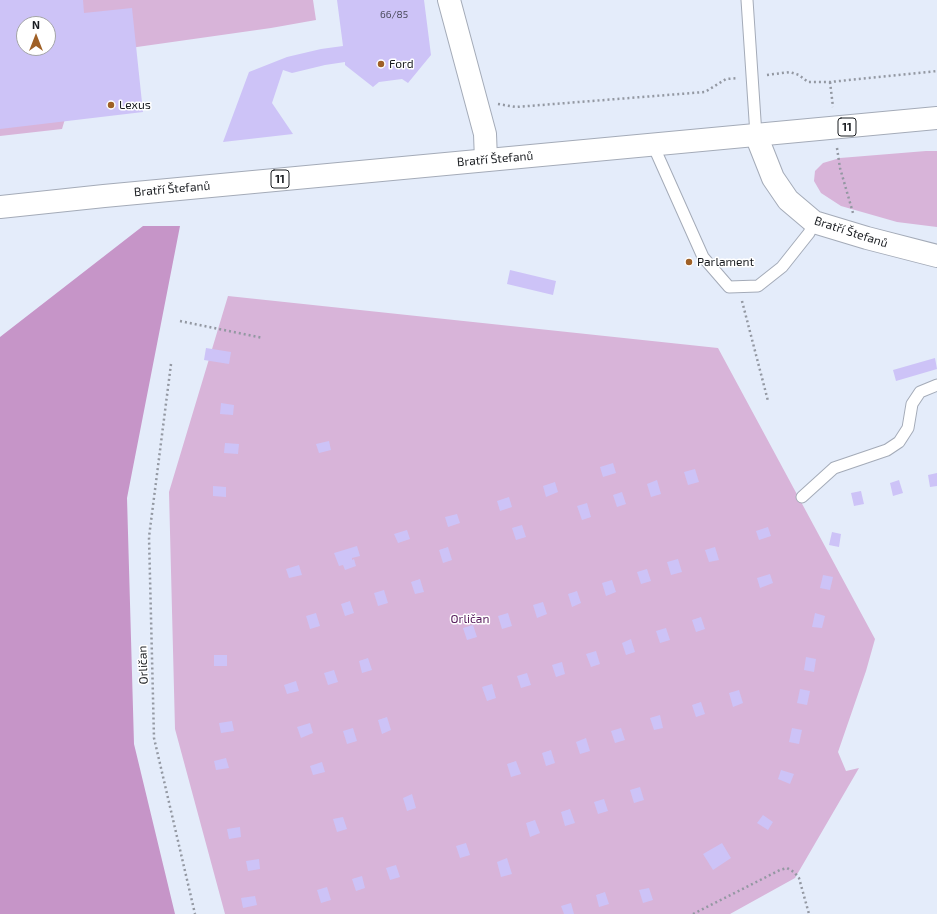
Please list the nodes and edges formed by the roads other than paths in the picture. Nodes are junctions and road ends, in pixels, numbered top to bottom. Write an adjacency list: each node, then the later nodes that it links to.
1 (449, 0): 6 (main road)
2 (747, 0): 4 (lane)
3 (937, 118): 4 (main road, 11)
4 (756, 135): 5 (main road, Bratří Štefanů / 11); 8 (main road, Bratří Štefanů)
5 (653, 145): 6 (main road, Bratří Štefanů / 11); 8 (lane)
6 (486, 160): 7 (main road, Bratří Štefanů / 11)
7 (0, 207)
8 (814, 222): 9 (main road, Bratří Štefanů)
9 (937, 256)
10 (937, 385): 11 (lane)
11 (802, 496)

